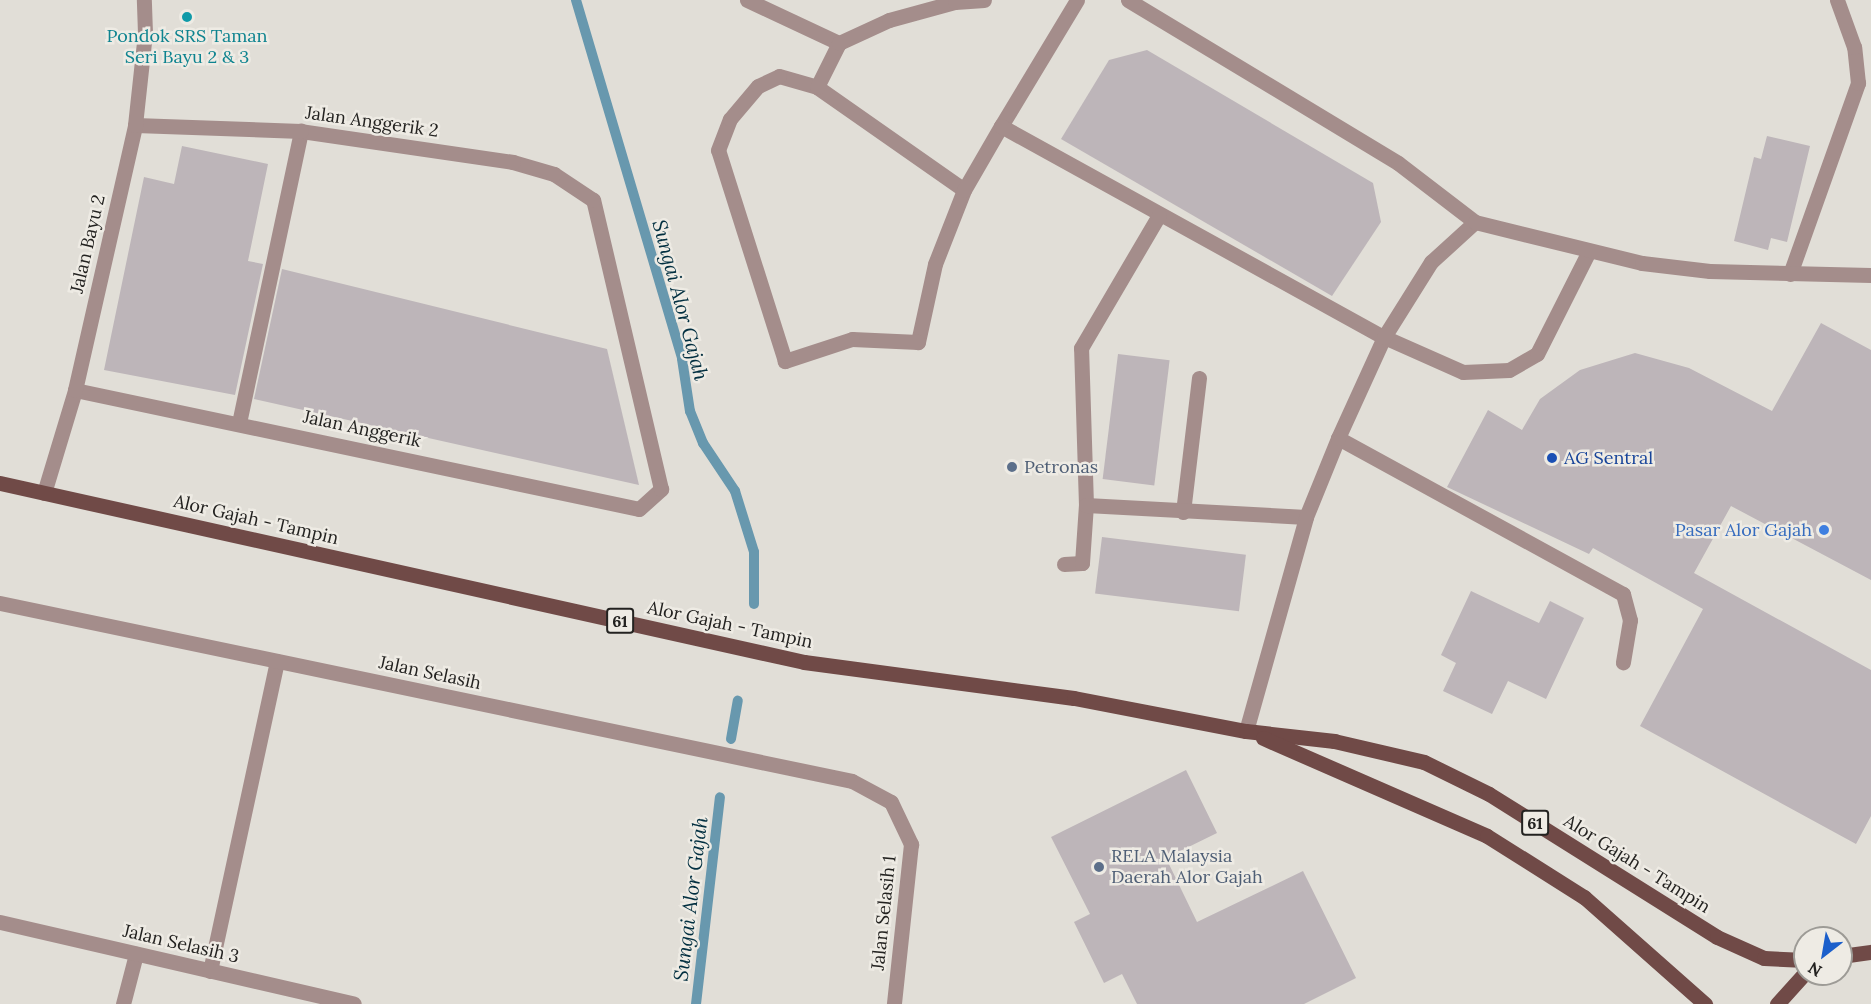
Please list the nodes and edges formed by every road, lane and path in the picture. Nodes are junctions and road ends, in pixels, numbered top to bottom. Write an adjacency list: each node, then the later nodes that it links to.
1 (144, 0): 9 (street, Jalan Bayu 2)
2 (747, 0): 7 (street)
3 (984, 0): 7 (street)
4 (1077, 0): 10 (street)
5 (1125, 0): 14 (street)
6 (1837, 0): 16 (street)
7 (839, 43): 8 (street)
8 (817, 87): 12 (street); 12 (street)
9 (135, 125): 11 (street, Jalan Anggerik 2); 20 (street, Jalan Bayu 2)
10 (1001, 126): 12 (street); 13 (street)
11 (301, 131): 21 (street); 26 (street, Jalan Anggerik 2)
12 (964, 190)
13 (1159, 215): 18 (street); 25 (street)
14 (1475, 222): 15 (street); 18 (street)
15 (1588, 253): 16 (street); 18 (street)
16 (1790, 274): 17 (street)
17 (1871, 275)
18 (1384, 338): 22 (street)
19 (1199, 378): 27 (street)
20 (75, 390): 21 (street, Jalan Anggerik); 24 (street, Jalan Bayu 2)
21 (239, 423): 26 (street, Jalan Anggerik)
22 (1338, 438): 28 (street); 32 (street)
23 (0, 483): 24 (main road, Alor Gajah - Tampin / 61)
24 (44, 493): 33 (main road, Alor Gajah - Tampin / 61)
25 (1086, 505): 27 (street); 29 (street)
26 (639, 509)
27 (1183, 512): 28 (street)
28 (1306, 517): 33 (street)
29 (1064, 564)
30 (0, 603): 31 (street, Jalan Selasih)
31 (277, 661): 34 (street, Jalan Selasih); 40 (street)
32 (1623, 662)
33 (1246, 730): 39 (main road, Alor Gajah - Tampin / 61); 45 (main road, Alor Gajah - Tampin / 61)
34 (852, 781): 44 (street, Jalan Selasih 1)
35 (0, 922): 37 (street, Jalan Selasih 3)
36 (1871, 951): 38 (main road)
37 (136, 954): 40 (street, Jalan Selasih 3); 42 (street)
38 (1853, 954)
39 (1793, 959)
40 (210, 971): 43 (street, Jalan Selasih 3)
41 (1793, 986): 46 (main road)
42 (123, 1004)
43 (354, 1004)
44 (894, 1004)
45 (1705, 1004)
46 (1777, 1004)

